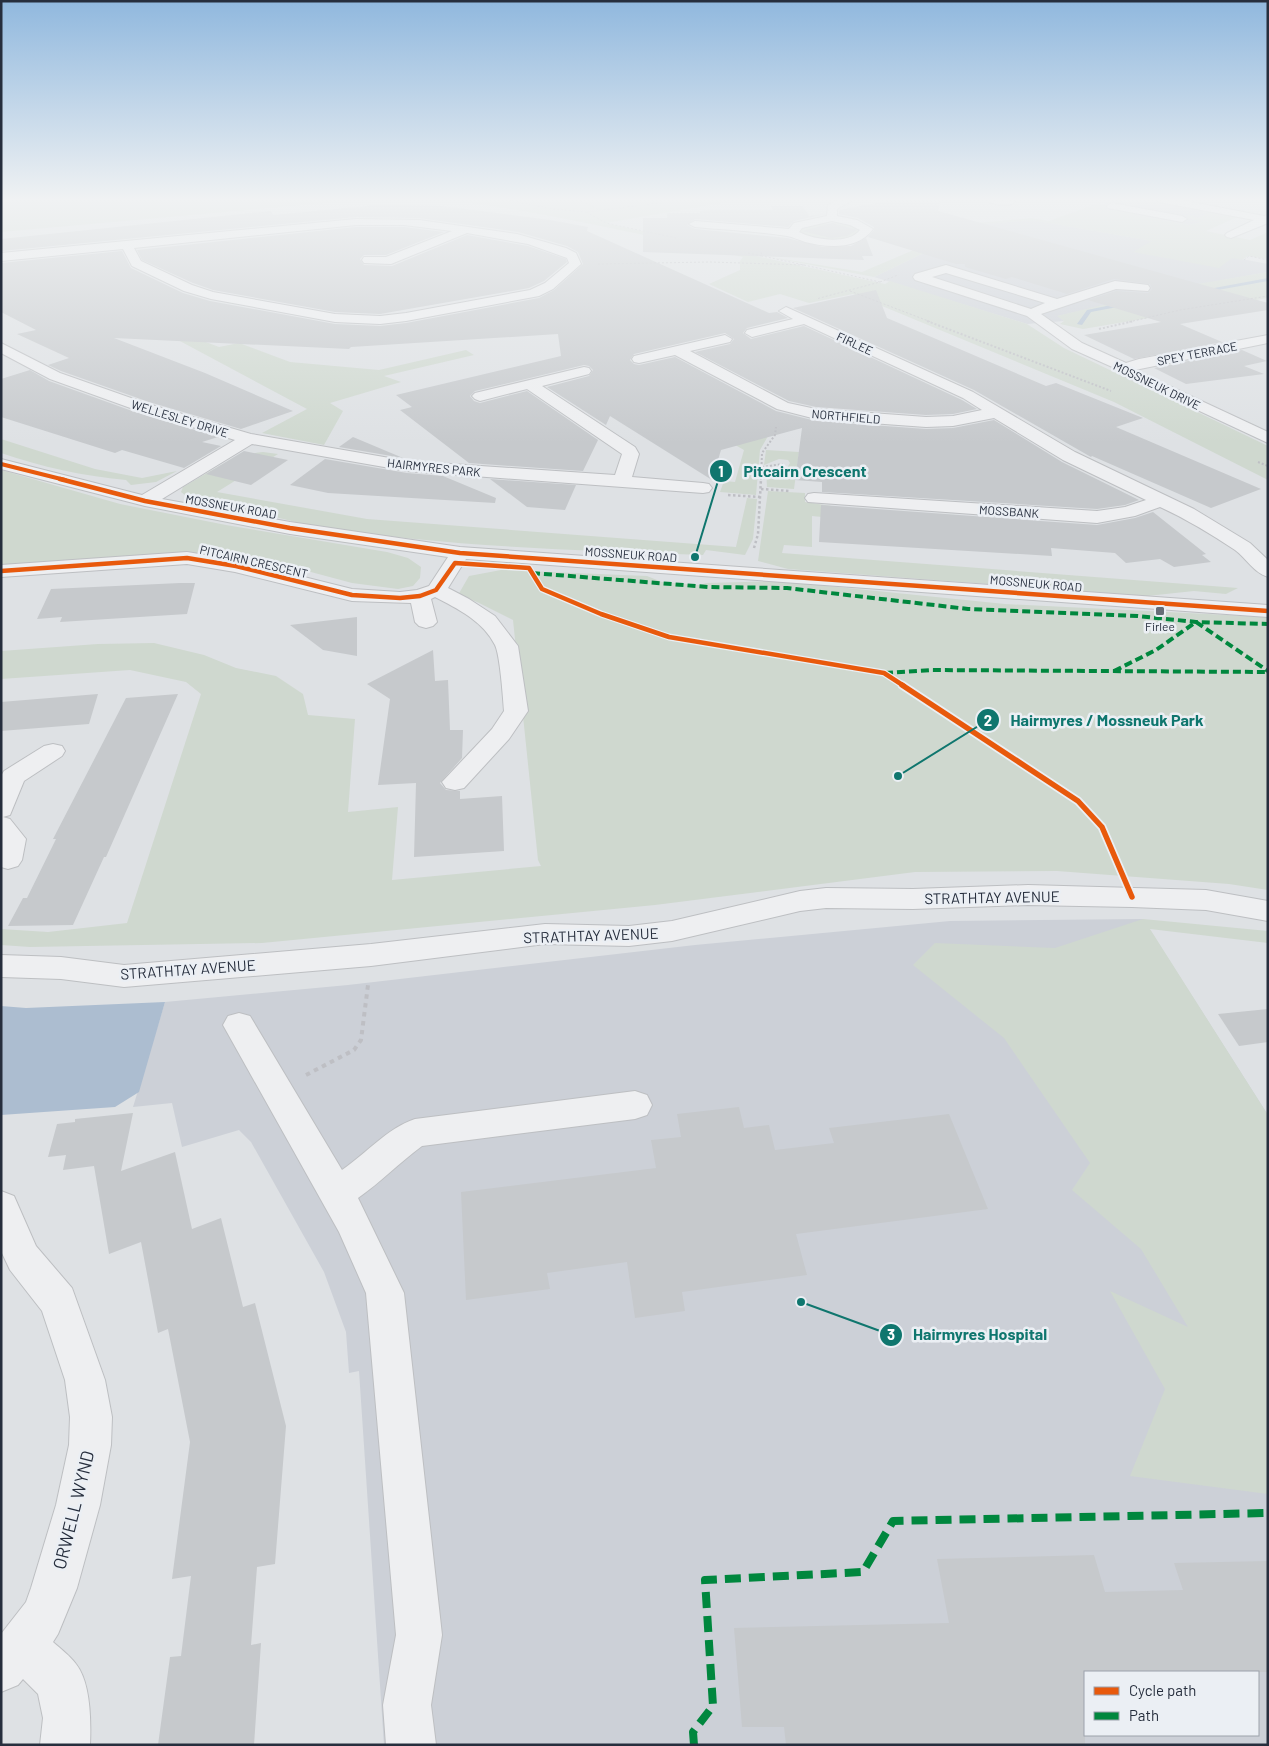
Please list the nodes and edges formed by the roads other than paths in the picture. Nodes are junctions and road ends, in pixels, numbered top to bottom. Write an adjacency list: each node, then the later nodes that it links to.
1 (172, 280): 2 (street)
2 (556, 280)
3 (930, 280): 8 (street)
4 (983, 280): 6 (street)
5 (1144, 288): 6 (street)
6 (1057, 303): 8 (street)
7 (786, 311): 9 (street, FIRLEE)
8 (1032, 312): 16 (street, MOSSNEUK DRIVE)
9 (806, 320): 10 (street); 20 (street, FIRLEE)
10 (752, 333)
11 (725, 339): 14 (street)
12 (1263, 343): 16 (street, SPEY TERRACE)
13 (1, 347): 22 (street, WELLESLEY DRIVE)
14 (677, 350): 15 (street); 20 (street, NORTHFIELD)
15 (638, 359)
16 (1126, 368): 21 (street, MOSSNEUK DRIVE)
17 (584, 371): 18 (street)
18 (531, 385): 19 (street); 24 (street)
19 (480, 396)
20 (998, 412): 27 (street, FIRLEE)
21 (1268, 438)
22 (249, 439): 24 (street, HAIRMYRES PARK); 28 (street, WELLESLEY DRIVE)
23 (1, 464): 28 (street, MOSSNEUK ROAD)
24 (622, 481): 25 (street, HAIRMYRES PARK)
25 (703, 488)
26 (814, 498): 29 (street, MOSSBANK)
27 (1161, 500): 29 (street, MOSSBANK); 33 (street, FIRLEE)
28 (145, 501): 31 (street, MOSSNEUK ROAD)
29 (854, 501): 30 (street)
30 (856, 520)
31 (460, 553): 34 (street); 35 (street, MOSSNEUK ROAD)
32 (1, 571): 34 (street, PITCAIRN CRESCENT)
33 (1268, 572)
34 (428, 593): 36 (street); 39 (street)
35 (1268, 610)
36 (426, 622)
37 (53, 751): 38 (street)
38 (7, 776): 40 (street)
39 (455, 782)
40 (1, 809)
41 (1, 825): 42 (street)
42 (8, 860)
43 (1268, 911): 44 (street, STRATHTAY AVENUE)
44 (1, 966)
45 (239, 1025): 47 (street)
46 (635, 1105): 47 (street)
47 (336, 1193): 51 (street)
48 (1, 1207): 49 (street, ORWELL WYND)
49 (12, 1656): 50 (street)
50 (65, 1745)
51 (411, 1745)

